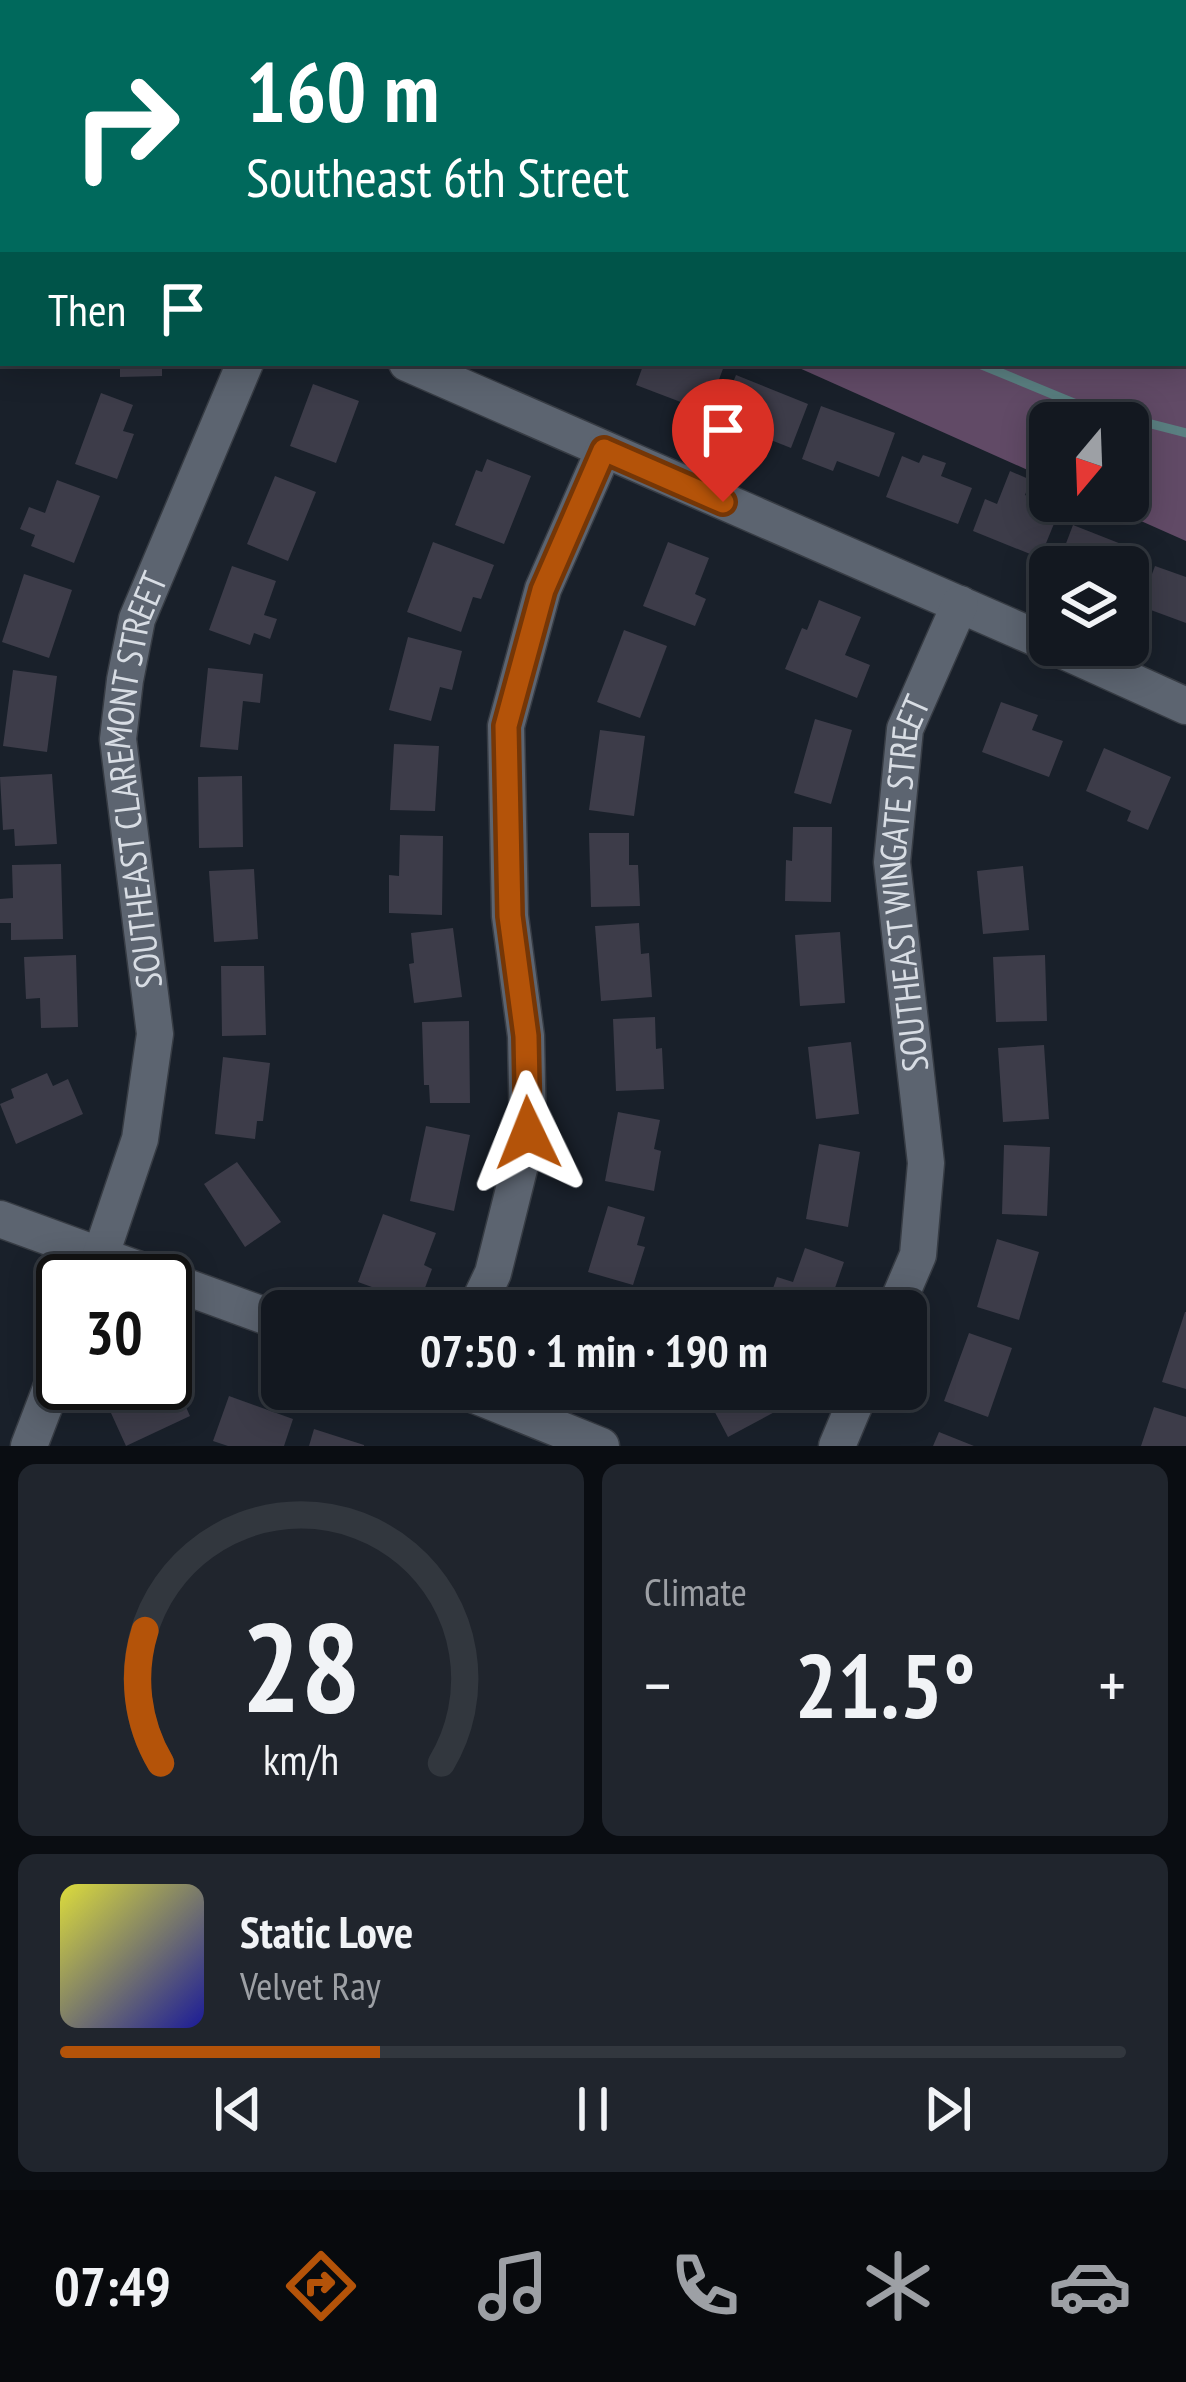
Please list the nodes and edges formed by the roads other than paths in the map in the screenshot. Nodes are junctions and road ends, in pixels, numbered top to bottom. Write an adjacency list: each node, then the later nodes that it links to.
1 (244, 366): 10 (street, SOUTHEAST CLAREMONT STREET)
2 (414, 366): 3 (street)
3 (604, 450): 4 (street); 11 (street)
4 (960, 604): 5 (street); 12 (street, SOUTHEAST WINGATE STREET)
5 (1029, 635)
6 (1097, 666): 7 (street)
7 (1186, 706)
8 (0, 1219): 9 (street)
9 (68, 1254)
10 (102, 1254)
11 (485, 1290)
12 (903, 1290)
13 (192, 1296): 14 (street)
14 (261, 1316)
15 (42, 1410): 18 (street)
16 (512, 1410): 19 (street)
17 (852, 1410): 20 (street)
18 (28, 1446)
19 (602, 1446)
20 (837, 1446)

